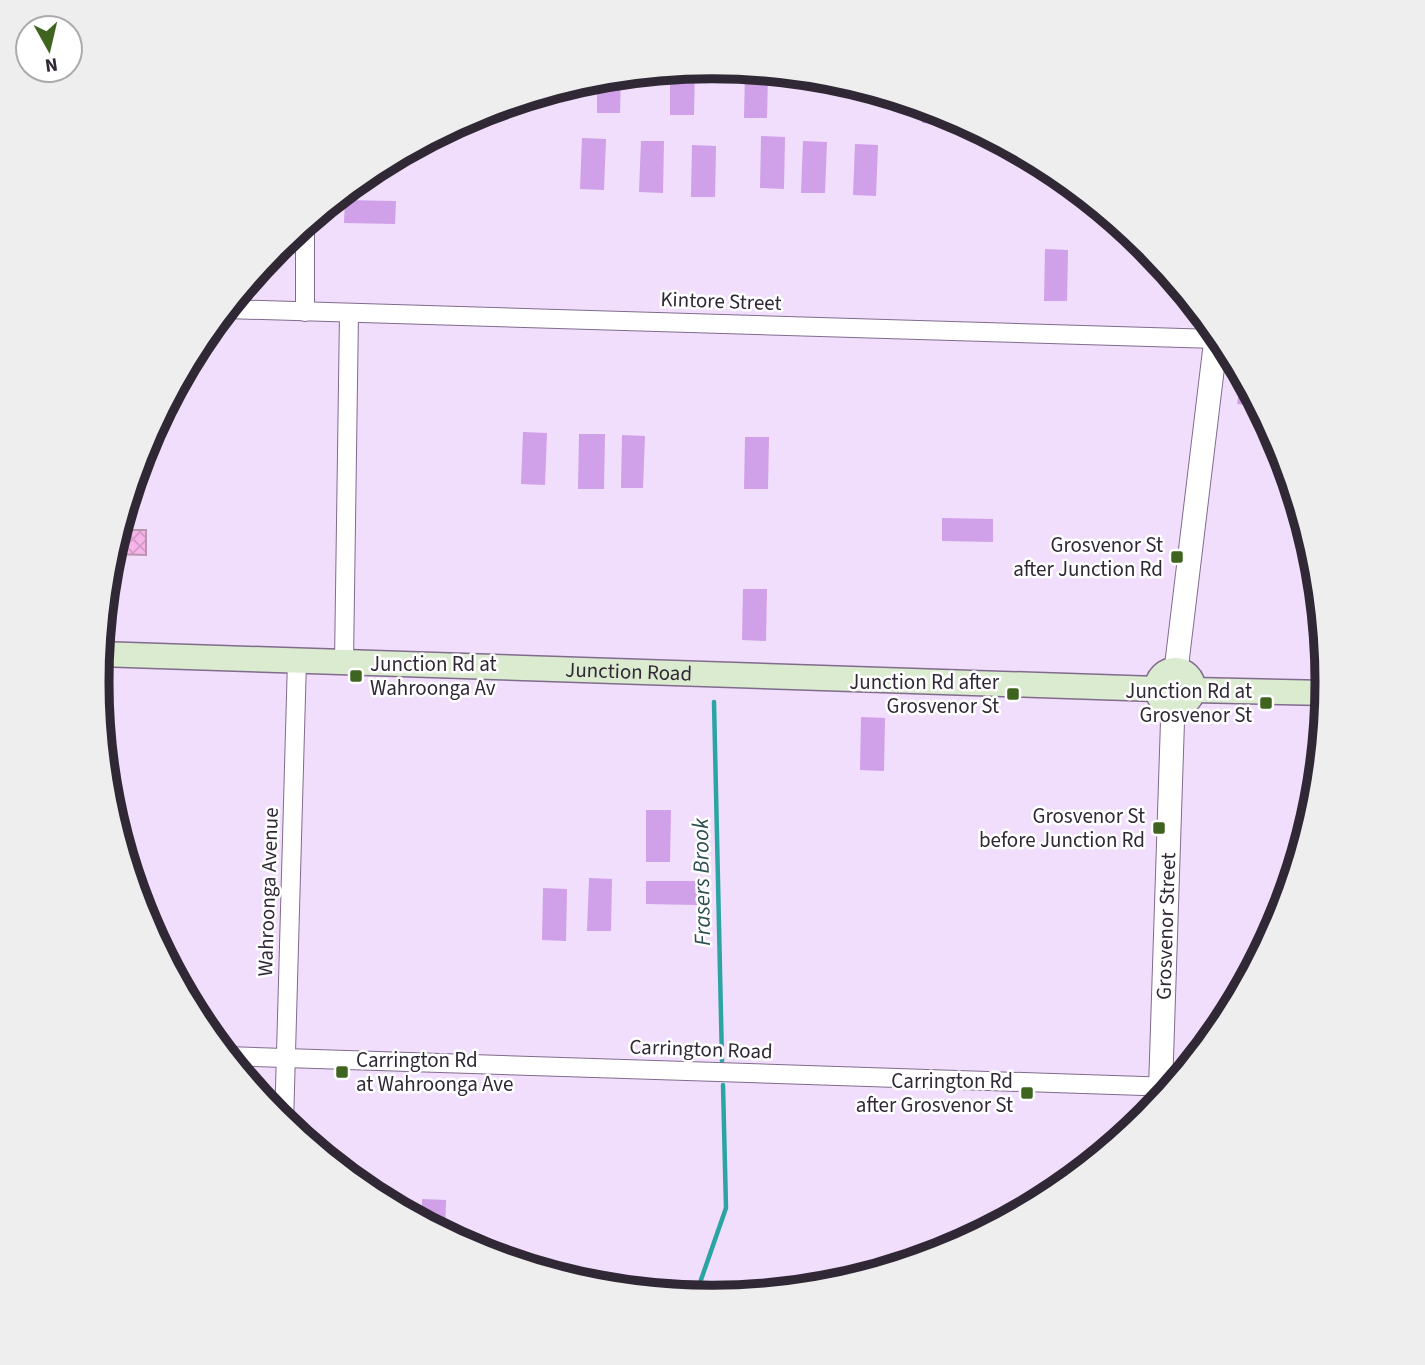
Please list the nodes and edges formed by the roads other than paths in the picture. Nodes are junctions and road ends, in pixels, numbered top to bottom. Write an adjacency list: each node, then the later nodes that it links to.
1 (305, 238): 3 (street)
2 (238, 309): 3 (street, Kintore Street)
3 (305, 312): 4 (street, Kintore Street)
4 (349, 313): 5 (street, Kintore Street); 9 (street)
5 (1205, 335)
6 (1214, 348): 10 (street)
7 (110, 654): 8 (main road, Junction Road)
8 (297, 660): 9 (main road, Junction Road); 15 (street, Wahroonga Avenue)
9 (344, 662): 13 (main road, Junction Road)
10 (1176, 670): 11 (main road); 13 (main road)
11 (1194, 690): 12 (main road); 13 (main road)
12 (1316, 693)
13 (1165, 698): 16 (street, Grosvenor Street)
14 (239, 1056): 15 (street, Carrington Road)
15 (286, 1058): 17 (street, Carrington Road); 18 (street, Wahroonga Avenue)
16 (1165, 1082)
17 (1155, 1093)
18 (285, 1107)

